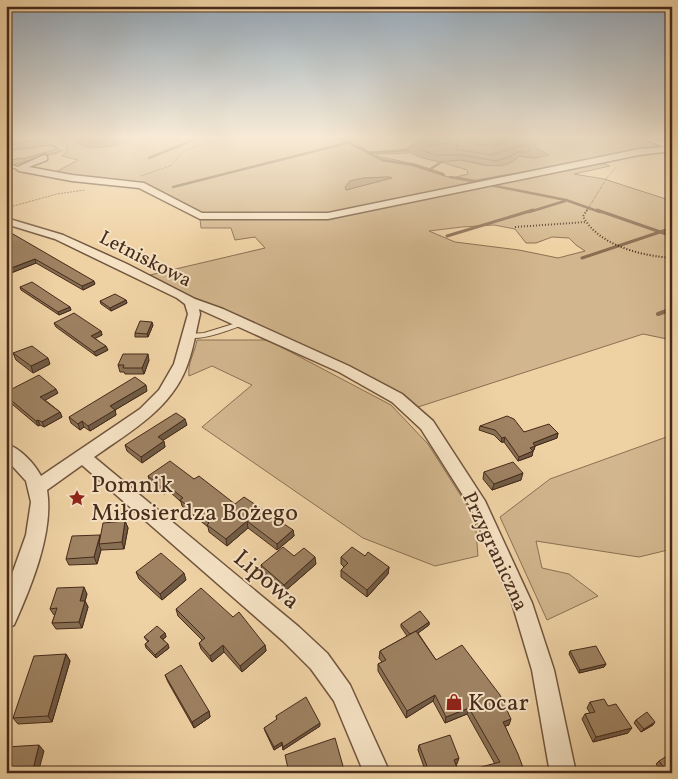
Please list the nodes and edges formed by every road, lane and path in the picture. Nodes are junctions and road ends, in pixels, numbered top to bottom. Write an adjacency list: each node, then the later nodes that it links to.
1 (42, 172): 5 (street)
2 (153, 172): 5 (path)
3 (540, 172): 5 (street)
4 (610, 172): 9 (path)
5 (125, 183)
6 (85, 190): 7 (path)
7 (6, 208)
8 (6, 221): 12 (street, Letniskowa)
9 (586, 222): 10 (path); 11 (path)
10 (515, 228)
11 (672, 258)
12 (191, 302): 13 (street, Przygraniczna); 14 (street, Letniskowa)
13 (243, 324): 14 (lane); 20 (street, Przygraniczna)
14 (190, 336): 16 (street, Letniskowa)
15 (6, 450): 17 (street)
16 (83, 457): 17 (street, Letniskowa); 19 (street, Lipowa)
17 (38, 487): 18 (street)
18 (6, 618)
19 (377, 773)
20 (564, 773)

